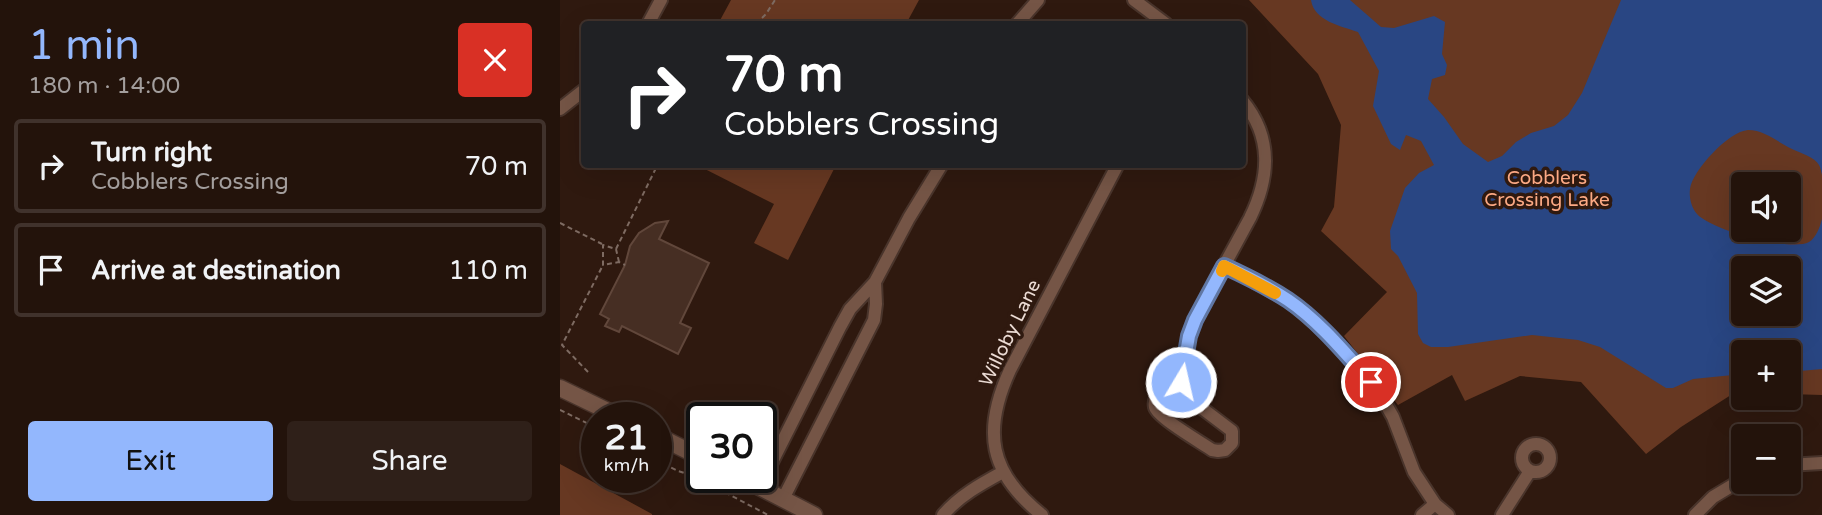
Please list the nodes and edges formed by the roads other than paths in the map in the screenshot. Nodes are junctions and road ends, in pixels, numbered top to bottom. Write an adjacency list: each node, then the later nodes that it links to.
1 (661, 0): 4 (street)
2 (1038, 0): 5 (street)
3 (1134, 0): 6 (street)
4 (650, 21)
5 (1020, 21)
6 (1162, 21)
7 (581, 92): 9 (street)
8 (1246, 105): 12 (street)
9 (560, 110)
10 (940, 168): 13 (street)
11 (1116, 168): 21 (street, Willoby Lane)
12 (1224, 266): 14 (street); 25 (street)
13 (875, 282): 17 (street); 24 (street)
14 (1181, 382): 14 (street)
15 (560, 388): 16 (street)
16 (589, 402)
17 (777, 452)
18 (1822, 463): 19 (street)
19 (1801, 464)
20 (1530, 471): 31 (street)
21 (1003, 472): 27 (street); 28 (street, Willoby Lane)
22 (1731, 486): 32 (street)
23 (772, 493): 24 (street)
24 (783, 499): 26 (street)
25 (1435, 504): 29 (street); 30 (street)
26 (814, 515)
27 (943, 515)
28 (1042, 515)
29 (1422, 515)
30 (1448, 515)
31 (1502, 515)
32 (1695, 515)

